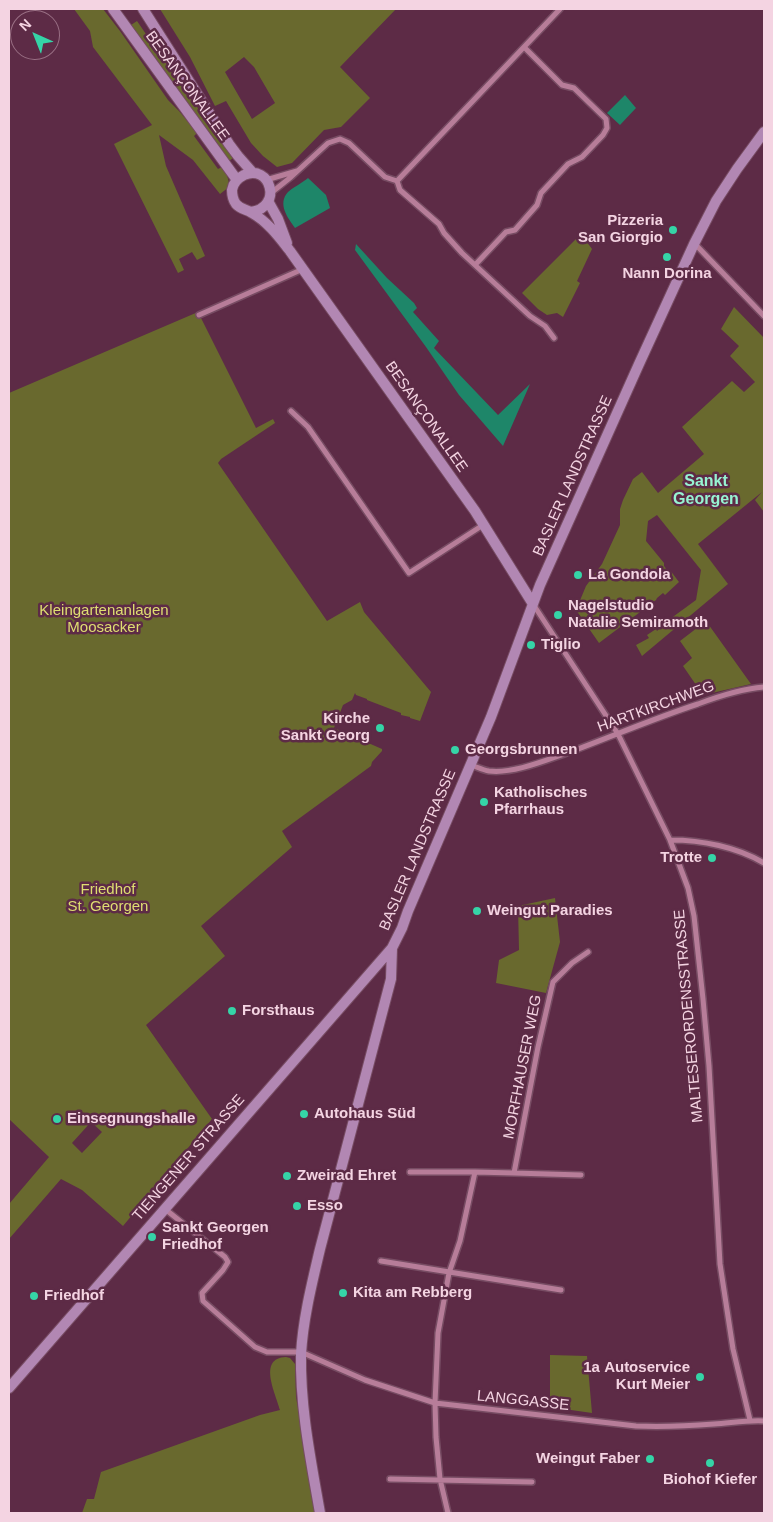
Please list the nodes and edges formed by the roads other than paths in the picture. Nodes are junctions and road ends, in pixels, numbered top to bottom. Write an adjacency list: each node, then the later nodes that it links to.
1 (143, 9): 7 (street, BESANÇONALLEE)
2 (560, 9): 4 (street)
3 (114, 11): 8 (street, BESANÇONALLEE)
4 (524, 47): 10 (street); 15 (street)
5 (764, 132): 13 (street, BASLER LANDSTRASSE)
6 (298, 170): 9 (street); 10 (street); 11 (street)
7 (253, 173): 8 (street); 9 (street, BESANÇONALLEE)
8 (236, 180): 12 (street, BESANÇONALLEE)
9 (266, 180): 11 (street, BESANÇONALLEE)
10 (397, 181): 15 (street)
11 (269, 197): 12 (street); 14 (street, BESANÇONALLEE)
12 (251, 212): 14 (street, BESANÇONALLEE)
13 (694, 244): 18 (street); 22 (street, BASLER LANDSTRASSE)
14 (290, 251): 16 (street, BESANÇONALLEE)
15 (475, 265): 19 (street)
16 (303, 270): 17 (street); 21 (street, BESANÇONALLEE)
17 (199, 314)
18 (764, 316)
19 (554, 338)
20 (291, 411): 21 (street)
21 (484, 525): 22 (street, BESANÇONALLEE)
22 (533, 604): 24 (street, MALTESERORDENSSTRASSE); 25 (street, BASLER LANDSTRASSE)
23 (764, 687): 24 (street, HARTKIRCHWEG)
24 (618, 734): 25 (street, HARTKIRCHWEG); 26 (street, MALTESERORDENSSTRASSE)
25 (471, 765): 28 (street, BASLER LANDSTRASSE)
26 (670, 840): 27 (street); 41 (street, MALTESERORDENSSTRASSE)
27 (764, 863)
28 (392, 948): 34 (street, TIENGENER STRASSE); 38 (street, BASLER LANDSTRASSE)
29 (588, 952): 32 (street, MORFHAUSER WEG)
30 (410, 1172): 31 (street)
31 (474, 1172): 32 (street); 36 (street)
32 (514, 1173): 33 (street)
33 (581, 1175)
34 (165, 1208): 38 (street); 39 (street, TIENGENER STRASSE)
35 (381, 1261): 36 (street)
36 (449, 1273): 37 (street); 40 (street)
37 (561, 1290)
38 (302, 1352): 40 (street, LANGGASSE); 46 (street, BASLER LANDSTRASSE)
39 (9, 1388)
40 (435, 1403): 41 (street, LANGGASSE); 44 (street)
41 (750, 1420): 42 (street)
42 (764, 1420)
43 (390, 1479): 44 (street)
44 (440, 1479): 45 (street); 47 (street)
45 (532, 1482)
46 (320, 1513)
47 (448, 1513)

